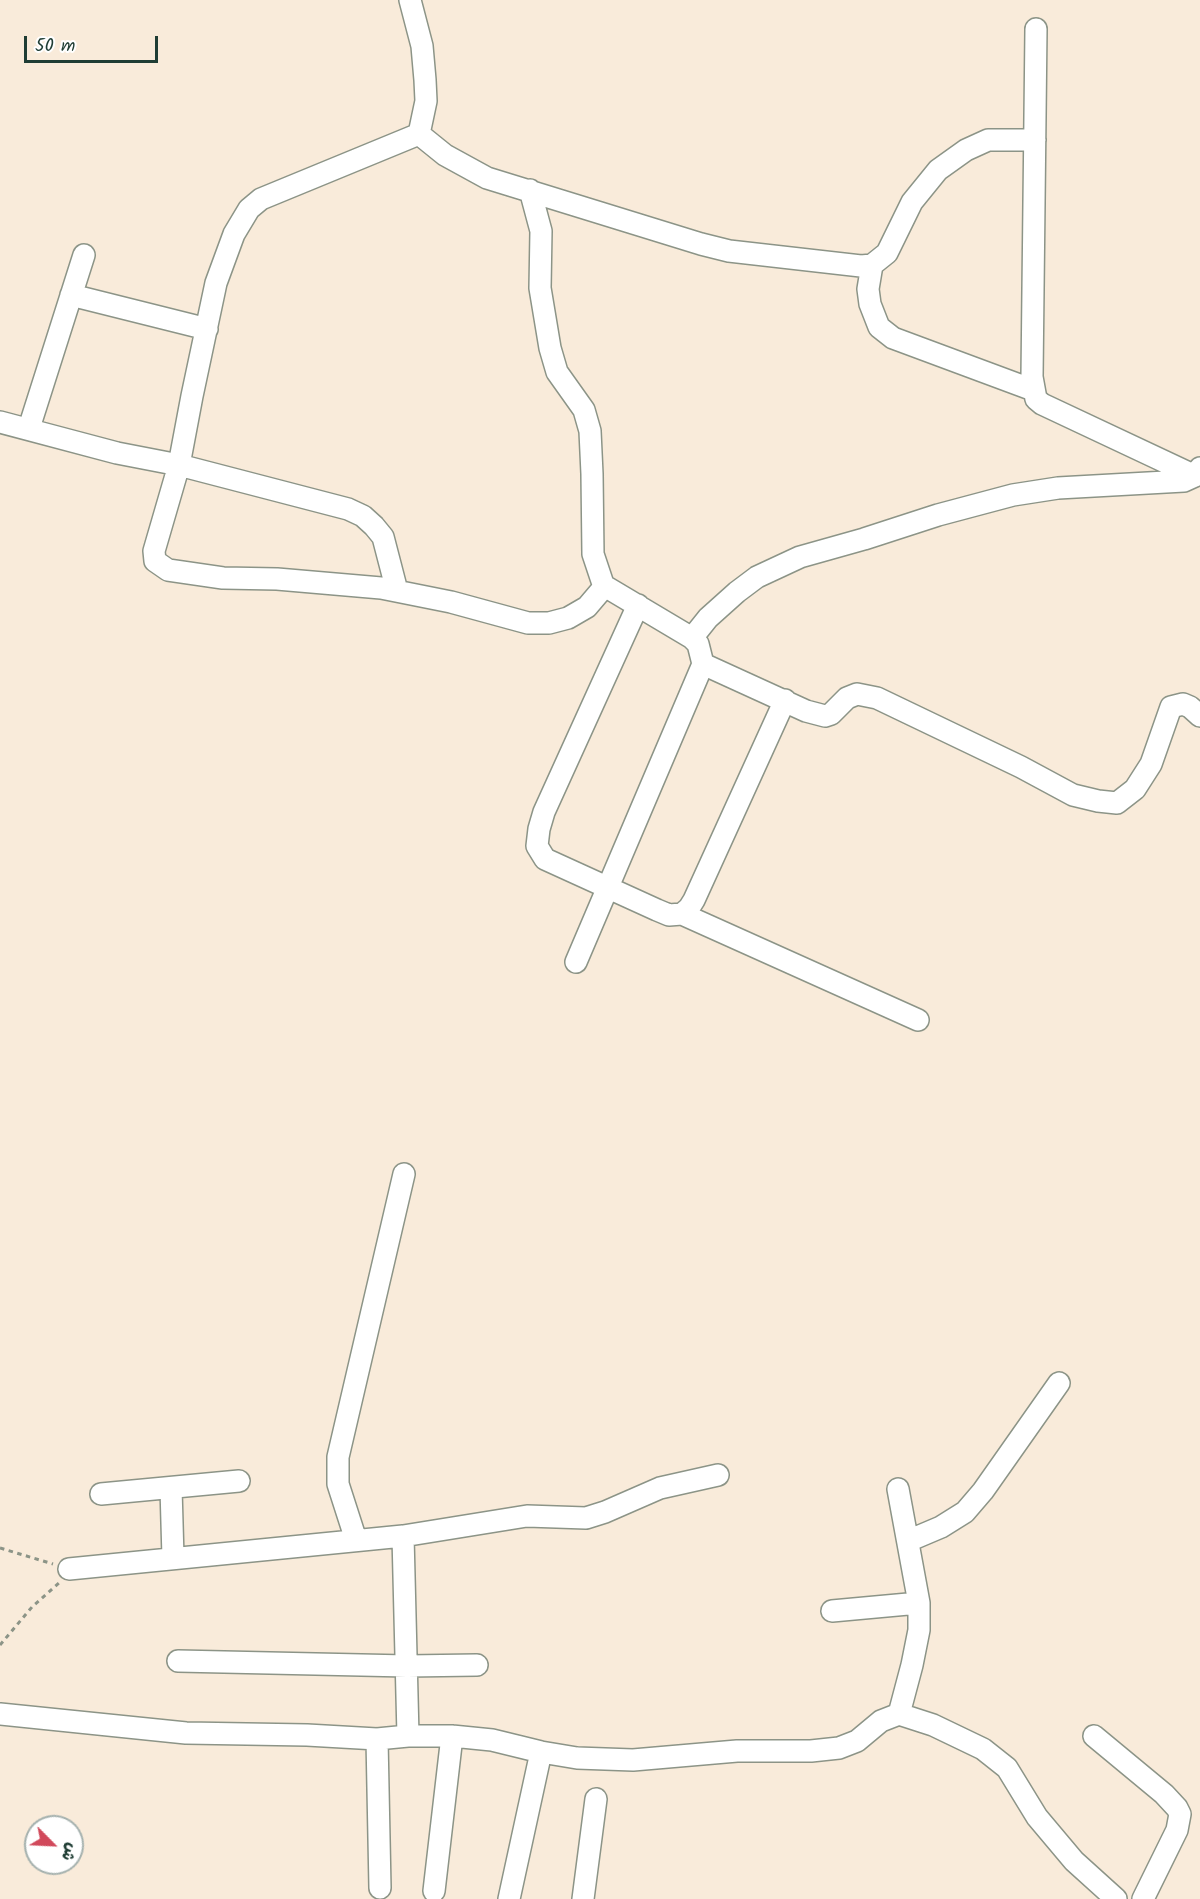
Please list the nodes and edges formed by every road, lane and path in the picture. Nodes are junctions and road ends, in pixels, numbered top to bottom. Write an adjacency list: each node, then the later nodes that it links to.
1 (410, 0): 3 (street)
2 (1036, 28): 4 (street)
3 (419, 134): 5 (street); 9 (street)
4 (1035, 140): 7 (street); 10 (street)
5 (530, 190): 7 (street); 15 (street)
6 (84, 255): 8 (street)
7 (872, 265): 10 (street)
8 (71, 295): 9 (street); 12 (street)
9 (207, 329): 13 (street)
10 (1033, 390): 14 (street)
11 (0, 422): 12 (street)
12 (29, 428): 13 (street)
13 (180, 465): 16 (street); 16 (street)
14 (1198, 472): 18 (street)
15 (604, 587): 16 (street); 17 (street)
16 (397, 591)
17 (638, 605): 18 (street); 22 (street)
18 (692, 638): 19 (street)
19 (703, 664): 20 (street); 22 (street)
20 (785, 700): 21 (street); 23 (street)
21 (1200, 716)
22 (607, 888): 23 (street); 24 (street)
23 (682, 914): 25 (street)
24 (576, 962)
25 (918, 1020)
26 (404, 1174): 34 (street)
27 (1059, 1383): 35 (street)
28 (718, 1475): 33 (street)
29 (239, 1481): 30 (street)
30 (171, 1488): 32 (street); 37 (street)
31 (898, 1489): 35 (street)
32 (101, 1494)
33 (403, 1536): 34 (street); 44 (street)
34 (356, 1540): 37 (street)
35 (908, 1541): 39 (street)
36 (0, 1548): 38 (path)
37 (173, 1558): 38 (street)
38 (69, 1569): 41 (path)
39 (919, 1603): 40 (street); 46 (street)
40 (832, 1611)
41 (0, 1645)
42 (178, 1661): 44 (street)
43 (477, 1665): 44 (street)
44 (407, 1666): 47 (street)
45 (0, 1714): 50 (street)
46 (899, 1714): 51 (street); 57 (street)
47 (408, 1736): 48 (street); 50 (street)
48 (452, 1736): 51 (street); 54 (street)
49 (1094, 1736): 58 (street)
50 (377, 1739): 53 (street)
51 (541, 1752): 55 (street)
52 (596, 1799): 56 (street)
53 (380, 1888)
54 (434, 1891)
55 (509, 1899)
56 (583, 1899)
57 (1116, 1899)
58 (1143, 1899)

